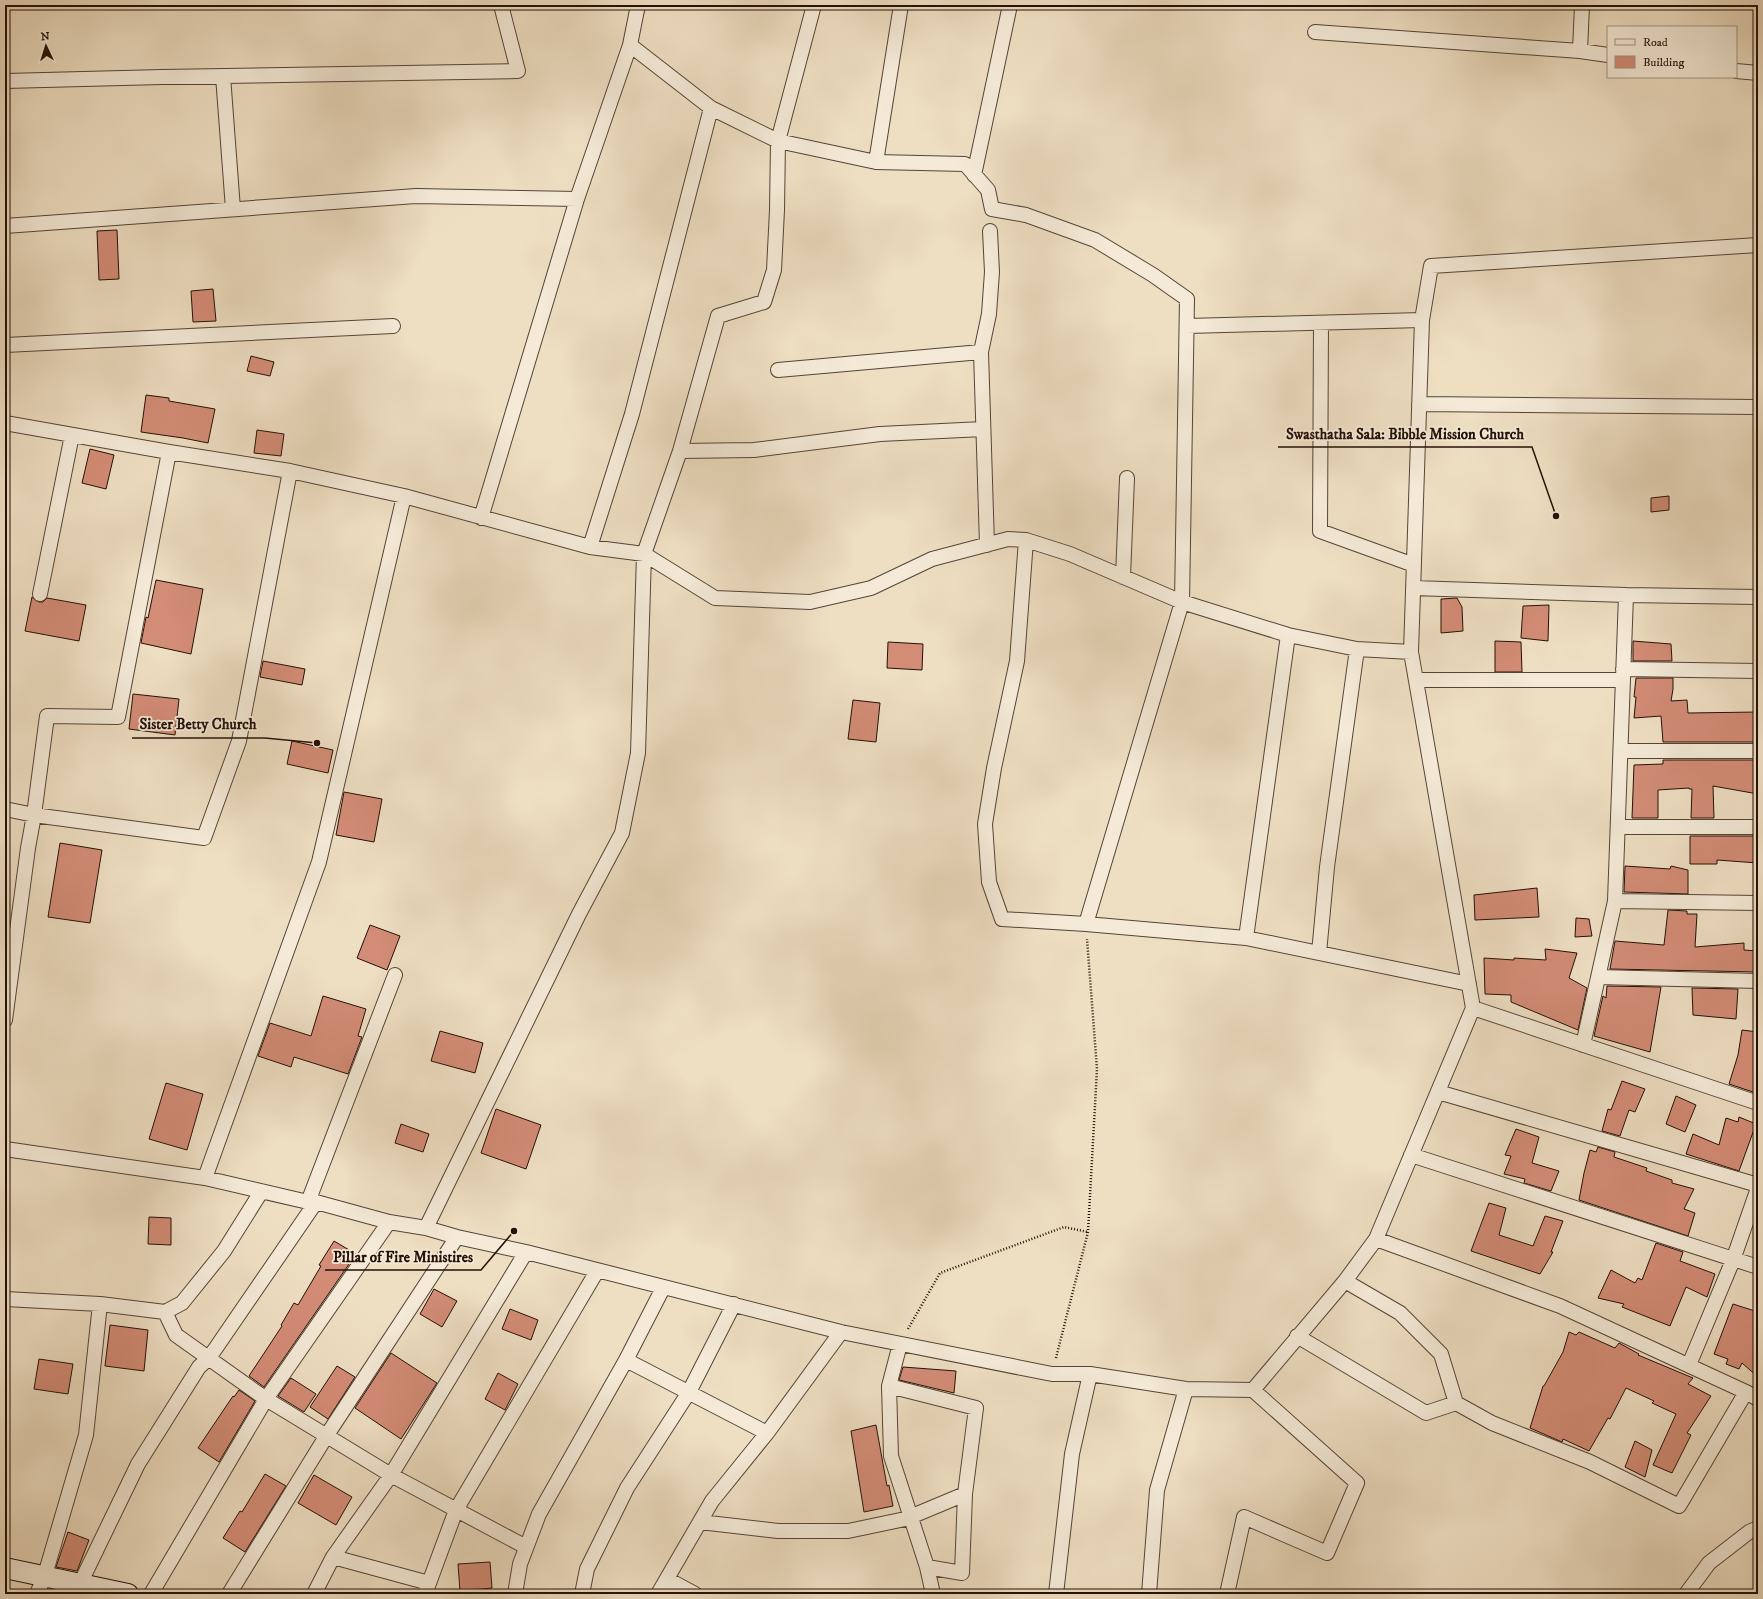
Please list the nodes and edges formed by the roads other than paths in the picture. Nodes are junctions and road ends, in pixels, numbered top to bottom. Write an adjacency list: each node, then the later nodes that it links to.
1 (501, 5): 13 (street)
2 (638, 5): 8 (street)
3 (814, 5): 16 (street)
4 (901, 5): 17 (street)
5 (1010, 5): 18 (street)
6 (1582, 5): 9 (street)
7 (1315, 32): 9 (street)
8 (630, 45): 15 (street); 19 (street)
9 (1580, 51): 10 (street)
10 (1607, 54)
11 (1737, 71): 12 (street)
12 (1758, 73)
13 (224, 76): 14 (street); 20 (street)
14 (5, 81)
15 (711, 108): 16 (street); 44 (street)
16 (778, 142): 17 (street); 36 (street)
17 (876, 162): 18 (street)
18 (974, 175): 27 (street)
19 (577, 199): 20 (street); 41 (street)
20 (233, 209): 21 (street)
21 (5, 226)
22 (990, 231): 29 (street)
23 (1758, 245): 24 (street)
24 (1422, 320): 25 (street); 31 (street)
25 (1321, 323): 27 (street); 46 (street)
26 (393, 326): 28 (street)
27 (1187, 326): 52 (street)
28 (5, 345)
29 (981, 352): 30 (street); 34 (street)
30 (778, 370)
31 (1419, 404): 32 (street); 46 (street)
32 (1758, 406)
33 (5, 423): 35 (street)
34 (983, 429): 36 (street); 43 (street)
35 (72, 435): 37 (street); 49 (street)
36 (680, 451): 45 (street)
37 (169, 452): 38 (street); 62 (street)
38 (290, 471): 40 (street); 62 (street)
39 (1127, 478): 47 (street)
40 (404, 496): 41 (street); 81 (street)
41 (481, 518): 44 (street)
42 (1026, 540): 43 (street); 47 (street); 67 (street)
43 (987, 545): 45 (street)
44 (590, 547): 45 (street)
45 (644, 554): 87 (street)
46 (1414, 565): 48 (street)
47 (1123, 577): 52 (street)
48 (1413, 588): 50 (street); 55 (street)
49 (40, 594)
50 (1626, 595): 51 (street); 57 (street)
51 (1758, 598)
52 (1182, 602): 53 (street); 67 (street)
53 (1288, 635): 54 (street); 68 (street)
54 (1357, 649): 55 (street); 69 (street)
55 (1411, 652): 58 (street)
56 (1758, 671): 57 (street)
57 (1623, 674): 58 (street); 59 (street)
58 (1416, 680): 73 (street)
59 (1621, 750): 60 (street); 63 (street)
60 (1758, 751)
61 (5, 809): 62 (street)
62 (34, 815): 75 (street)
63 (1618, 827): 64 (street); 65 (street)
64 (1758, 827)
65 (1615, 901): 66 (street); 71 (street)
66 (1758, 903)
67 (1086, 924): 68 (street)
68 (1246, 938): 69 (street)
69 (1319, 953): 73 (street)
70 (395, 974): 85 (street)
71 (1598, 977): 72 (street); 76 (street)
72 (1758, 981)
73 (1469, 984): 74 (street)
74 (1473, 1008): 76 (street); 77 (street)
75 (5, 1020)
76 (1583, 1045): 78 (street)
77 (1438, 1092): 80 (street); 82 (street)
78 (1758, 1102)
79 (5, 1149): 81 (street)
80 (1411, 1155): 89 (street); 91 (street)
81 (205, 1178): 84 (street)
82 (1758, 1185)
83 (1758, 1188): 91 (street)
84 (261, 1192): 85 (street); 99 (street)
85 (312, 1202): 86 (street); 103 (street)
86 (389, 1222): 87 (street); 112 (street)
87 (426, 1228): 88 (street)
88 (457, 1237): 90 (street); 115 (street)
89 (1376, 1239): 94 (street); 105 (street)
90 (526, 1252): 93 (street); 116 (street)
91 (1734, 1260): 92 (street); 105 (street)
92 (1758, 1267)
93 (597, 1271): 95 (street); 118 (street)
94 (1345, 1281): 101 (street); 113 (street)
95 (663, 1288): 98 (street); 104 (street)
96 (5, 1299): 97 (street)
97 (100, 1304): 99 (street); 126 (street)
98 (734, 1304): 100 (street); 110 (street)
99 (165, 1312): 103 (street)
100 (842, 1332): 102 (street); 114 (street)
101 (1297, 1336): 109 (street); 113 (street)
102 (900, 1344): 106 (street); 107 (street)
103 (209, 1358): 112 (street); 128 (street)
104 (626, 1360): 110 (street); 122 (street)
105 (1689, 1366): 111 (street)
106 (1090, 1374): 108 (street); 140 (street)
107 (889, 1386): 117 (street); 119 (street)
108 (1186, 1389): 109 (street); 141 (street)
109 (1253, 1390): 142 (street)
110 (689, 1392): 114 (street); 136 (street)
111 (1752, 1395): 113 (street)
112 (266, 1399): 115 (street); 132 (street)
113 (1456, 1403)
114 (767, 1433): 120 (street)
115 (327, 1435): 116 (street); 133 (street)
116 (391, 1475): 118 (street); 123 (street)
117 (965, 1494): 119 (street); 124 (street)
118 (456, 1510): 122 (street); 129 (street)
119 (910, 1517): 120 (street); 124 (street)
120 (700, 1522): 127 (street)
121 (1758, 1528): 143 (street)
122 (526, 1547): 135 (street)
123 (333, 1557): 129 (street); 134 (street)
124 (927, 1567): 139 (street)
125 (5, 1568): 126 (street)
126 (45, 1575): 128 (street); 130 (street)
127 (667, 1579): 137 (street); 138 (street)
128 (80, 1584): 131 (street)
129 (427, 1588)
130 (37, 1594)
131 (128, 1594)
132 (151, 1594)
133 (229, 1594)
134 (314, 1594)
135 (515, 1594)
136 (582, 1594)
137 (658, 1594)
138 (695, 1594)
139 (933, 1594)
140 (1056, 1594)
141 (1148, 1594)
142 (1227, 1594)
143 (1686, 1594)

